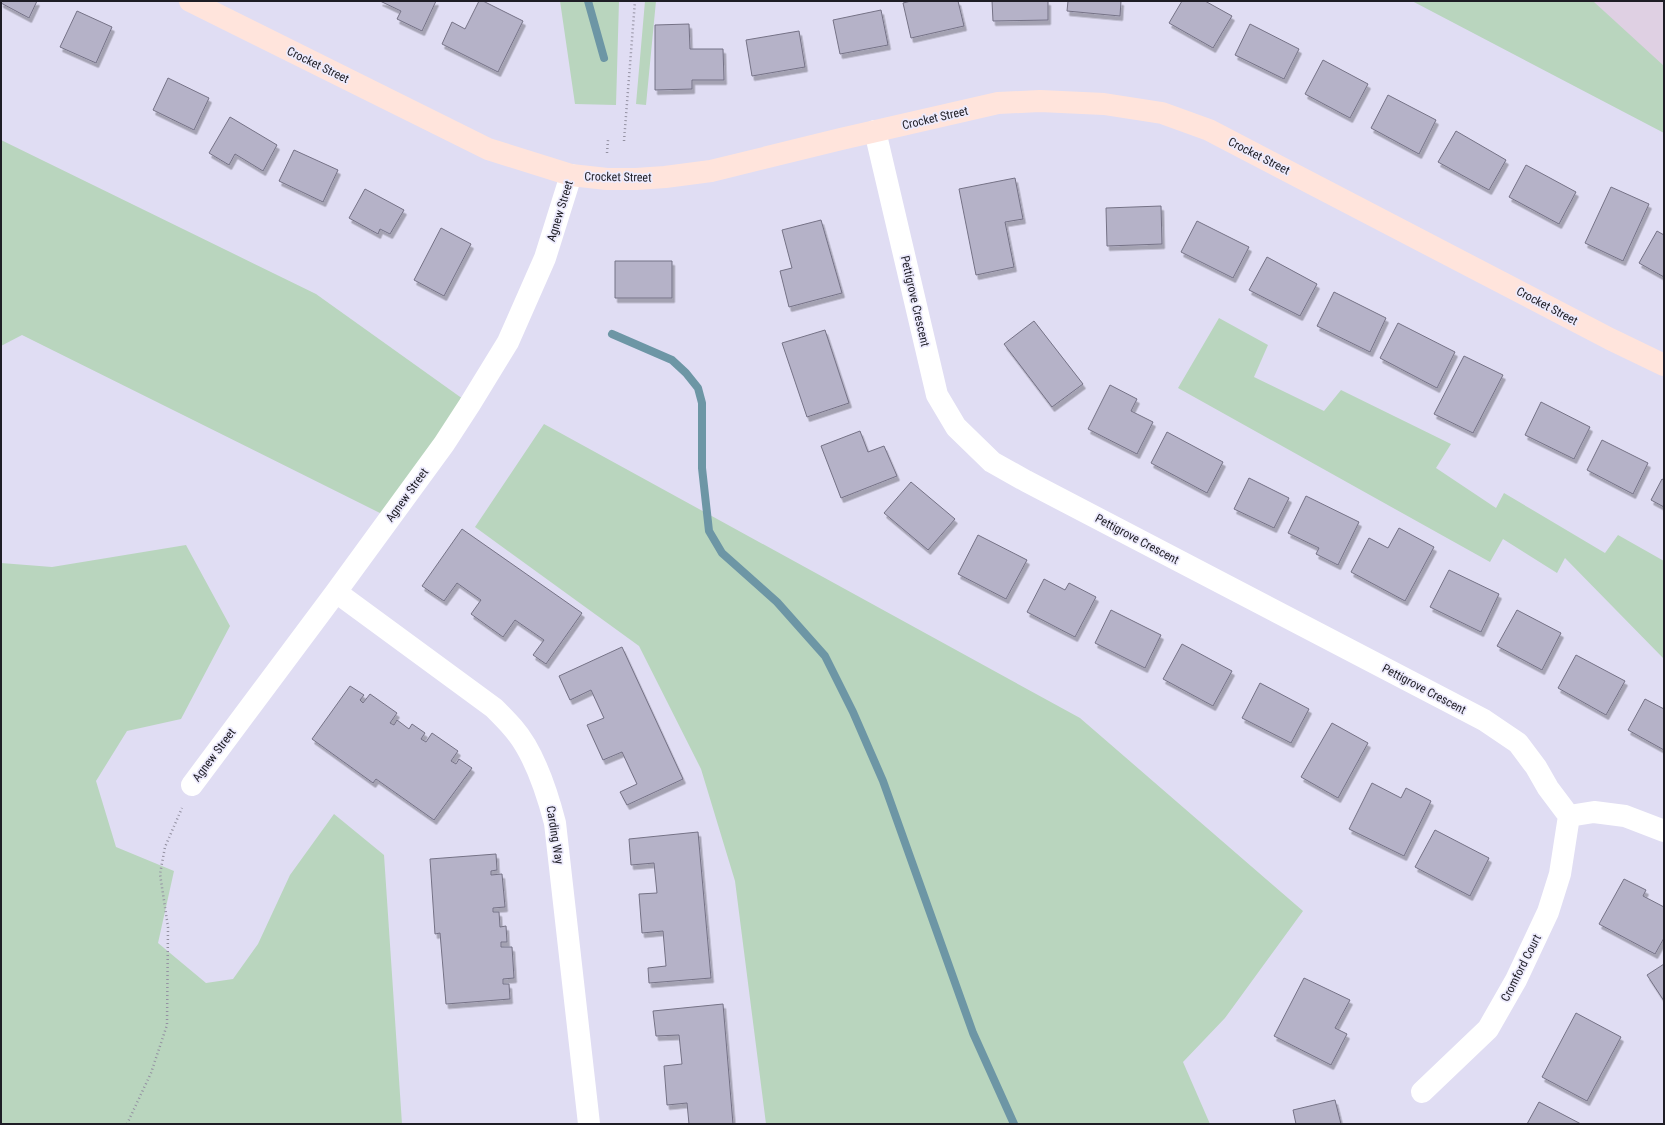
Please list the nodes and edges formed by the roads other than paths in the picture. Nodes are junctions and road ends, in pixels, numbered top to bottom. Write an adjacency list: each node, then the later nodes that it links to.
1 (190, 1): 3 (street, Crocket Street)
2 (875, 131): 3 (street, Crocket Street); 4 (street, Crocket Street); 7 (street, Pettigrove Crescent)
3 (571, 175): 5 (street, Agnew Street)
4 (1664, 365)
5 (336, 592): 6 (street, Agnew Street); 10 (street, Carding Way)
6 (192, 785)
7 (1569, 816): 8 (street); 9 (street, Cromford Court)
8 (1664, 831)
9 (1422, 1092)
10 (589, 1124)

